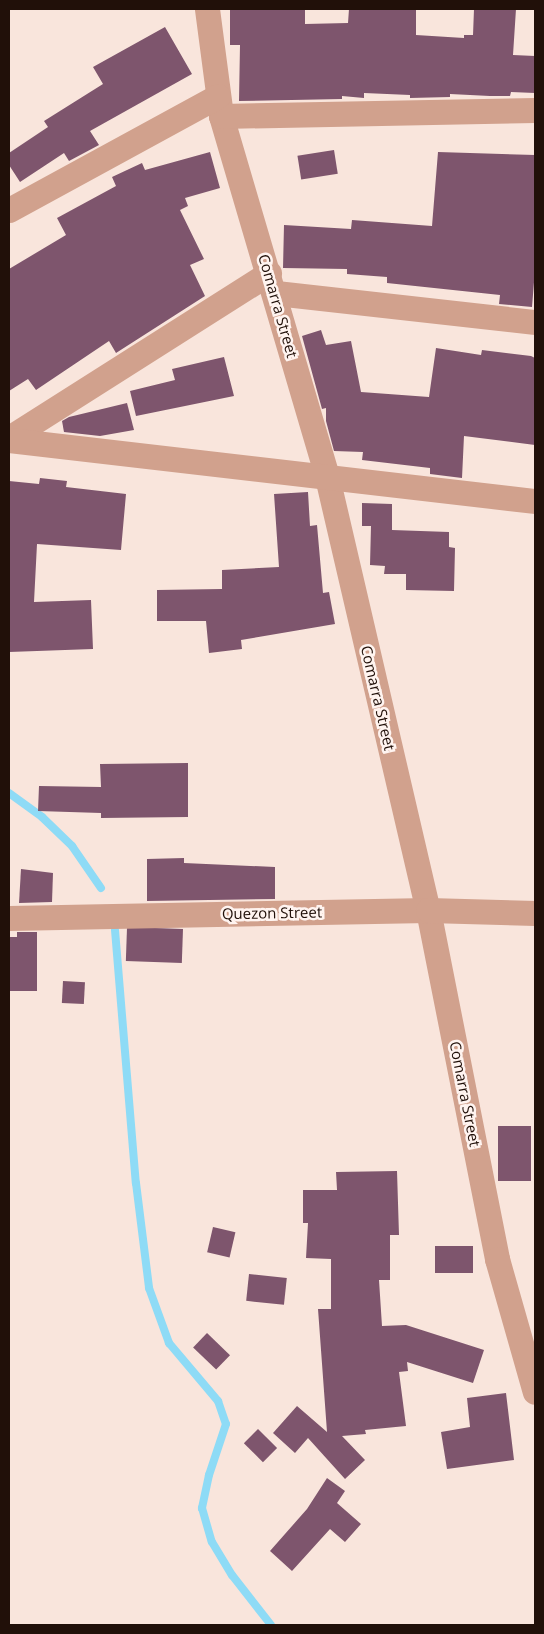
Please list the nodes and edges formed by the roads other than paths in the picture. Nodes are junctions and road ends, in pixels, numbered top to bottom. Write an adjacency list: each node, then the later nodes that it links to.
1 (206, 9): 2 (street, Comarra Street)
2 (220, 106): 3 (street); 4 (street); 5 (street, Comarra Street)
3 (535, 110)
4 (9, 210)
5 (272, 283): 6 (street); 7 (street); 8 (street, Comarra Street)
6 (535, 322)
7 (9, 439): 8 (street)
8 (327, 477): 9 (street); 10 (street, Comarra Street)
9 (535, 501)
10 (423, 910): 11 (street, Quezon Street); 12 (street, Quezon Street); 13 (street, Comarra Street)
11 (535, 913)
12 (9, 919)
13 (535, 1392)

